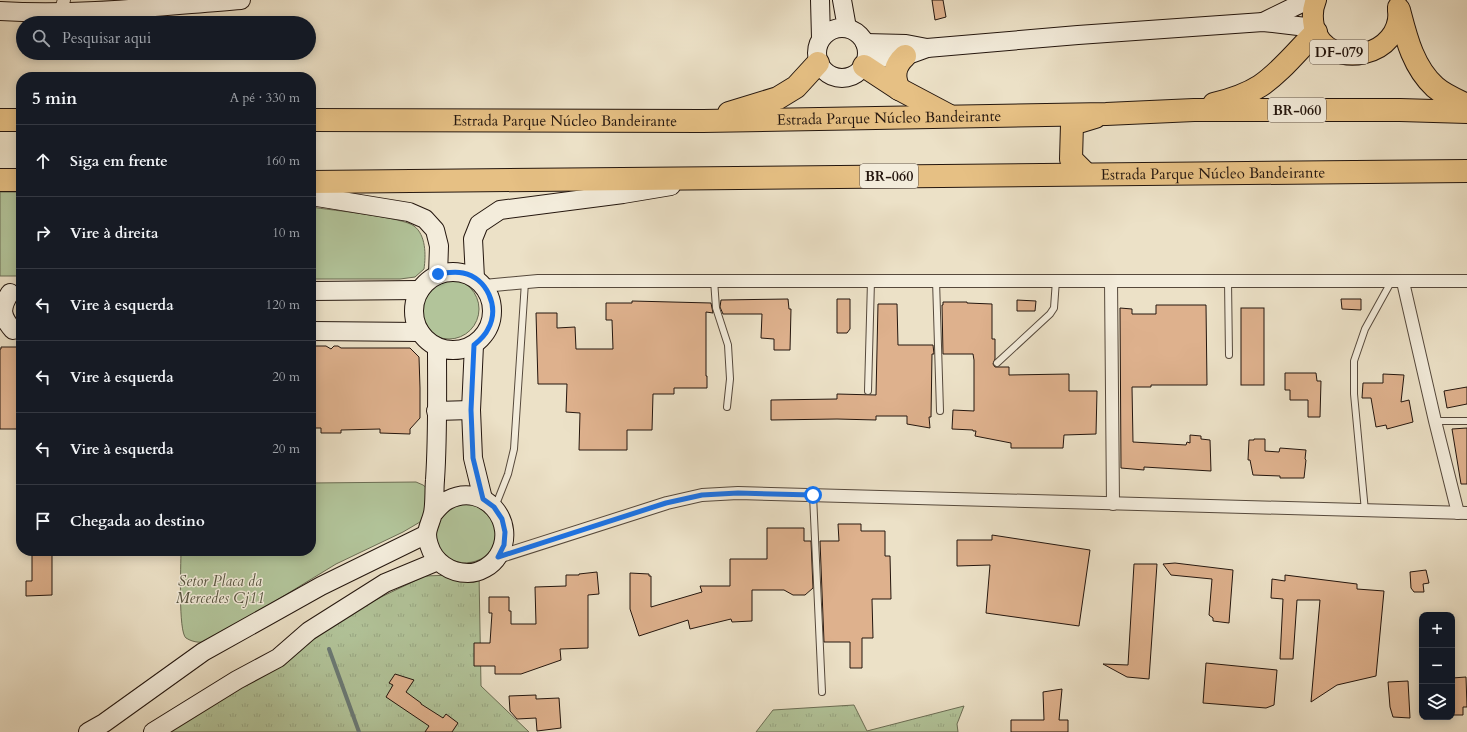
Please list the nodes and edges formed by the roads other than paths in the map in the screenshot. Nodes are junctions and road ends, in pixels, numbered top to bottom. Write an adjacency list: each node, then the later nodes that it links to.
1 (241, 0): 7 (street)
2 (820, 0): 12 (street)
3 (842, 0): 10 (street)
4 (1308, 0): 9 (street)
5 (1316, 0): 11 (main road, DF-079)
6 (1398, 5): 11 (main road, DF-079); 18 (highway)
7 (62, 6): 8 (street)
8 (0, 11)
9 (1264, 22): 11 (street); 13 (street)
10 (847, 28): 12 (street); 14 (street)
11 (1315, 30): 19 (highway)
12 (821, 38): 16 (street)
13 (927, 48): 14 (street); 15 (street)
14 (866, 56): 15 (street); 16 (street); 17 (highway)
15 (905, 56): 17 (highway)
16 (818, 63): 26 (highway)
17 (899, 89): 22 (highway)
18 (1467, 105)
19 (1194, 110): 20 (highway, Estrada Parque Núcleo Bandeirante / BR-060); 21 (highway, Estrada Parque Núcleo Bandeirante / BR-060)
20 (1467, 112)
21 (1106, 114): 22 (highway, Estrada Parque Núcleo Bandeirante / BR-060); 28 (highway)
22 (949, 116): 26 (highway, Estrada Parque Núcleo Bandeirante / BR-060)
23 (0, 120): 24 (highway)
24 (16, 120)
25 (316, 120): 26 (highway, Estrada Parque Núcleo Bandeirante / BR-060)
26 (703, 121)
27 (1467, 171): 28 (highway, Estrada Parque Núcleo Bandeirante / BR-060)
28 (1086, 174): 29 (highway, Estrada Parque Núcleo Bandeirante / BR-060)
29 (722, 178): 32 (highway, Estrada Parque Núcleo Bandeirante / BR-060); 42 (street)
30 (0, 180): 31 (highway)
31 (16, 180)
32 (316, 182)
33 (316, 197): 34 (street)
34 (438, 274): 42 (street); 46 (street)
35 (714, 280): 36 (street); 43 (street); 57 (lane)
36 (871, 280): 37 (street); 56 (lane)
37 (936, 280): 38 (street); 60 (lane)
38 (1056, 280): 39 (street); 55 (lane)
39 (1111, 281): 40 (street); 65 (street)
40 (1228, 281): 44 (street); 54 (lane)
41 (1467, 281): 45 (street)
42 (480, 282): 43 (street); 52 (street)
43 (525, 282): 64 (lane)
44 (1391, 282): 45 (street); 66 (lane)
45 (1403, 282): 62 (street)
46 (420, 290): 47 (street); 51 (street)
47 (316, 291)
48 (10, 293): 49 (street)
49 (11, 330)
50 (316, 331): 51 (street)
51 (420, 332): 53 (street)
52 (474, 345): 53 (street); 58 (street)
53 (437, 347): 59 (street)
54 (1229, 356)
55 (998, 363)
56 (868, 391)
57 (728, 406)
58 (471, 410): 59 (street); 64 (street)
59 (436, 411): 68 (street)
60 (940, 411)
61 (1467, 420): 62 (lane)
62 (1435, 421): 67 (street)
63 (813, 495): 65 (street); 70 (street); 72 (lane)
64 (489, 503): 68 (street); 70 (street)
65 (1113, 504): 66 (street)
66 (1365, 510): 67 (street)
67 (1463, 513)
68 (433, 514): 69 (street)
69 (427, 534): 71 (street); 73 (street)
70 (498, 557): 71 (street)
71 (438, 561): 74 (street)
72 (822, 692)
73 (88, 732)
74 (153, 732)

